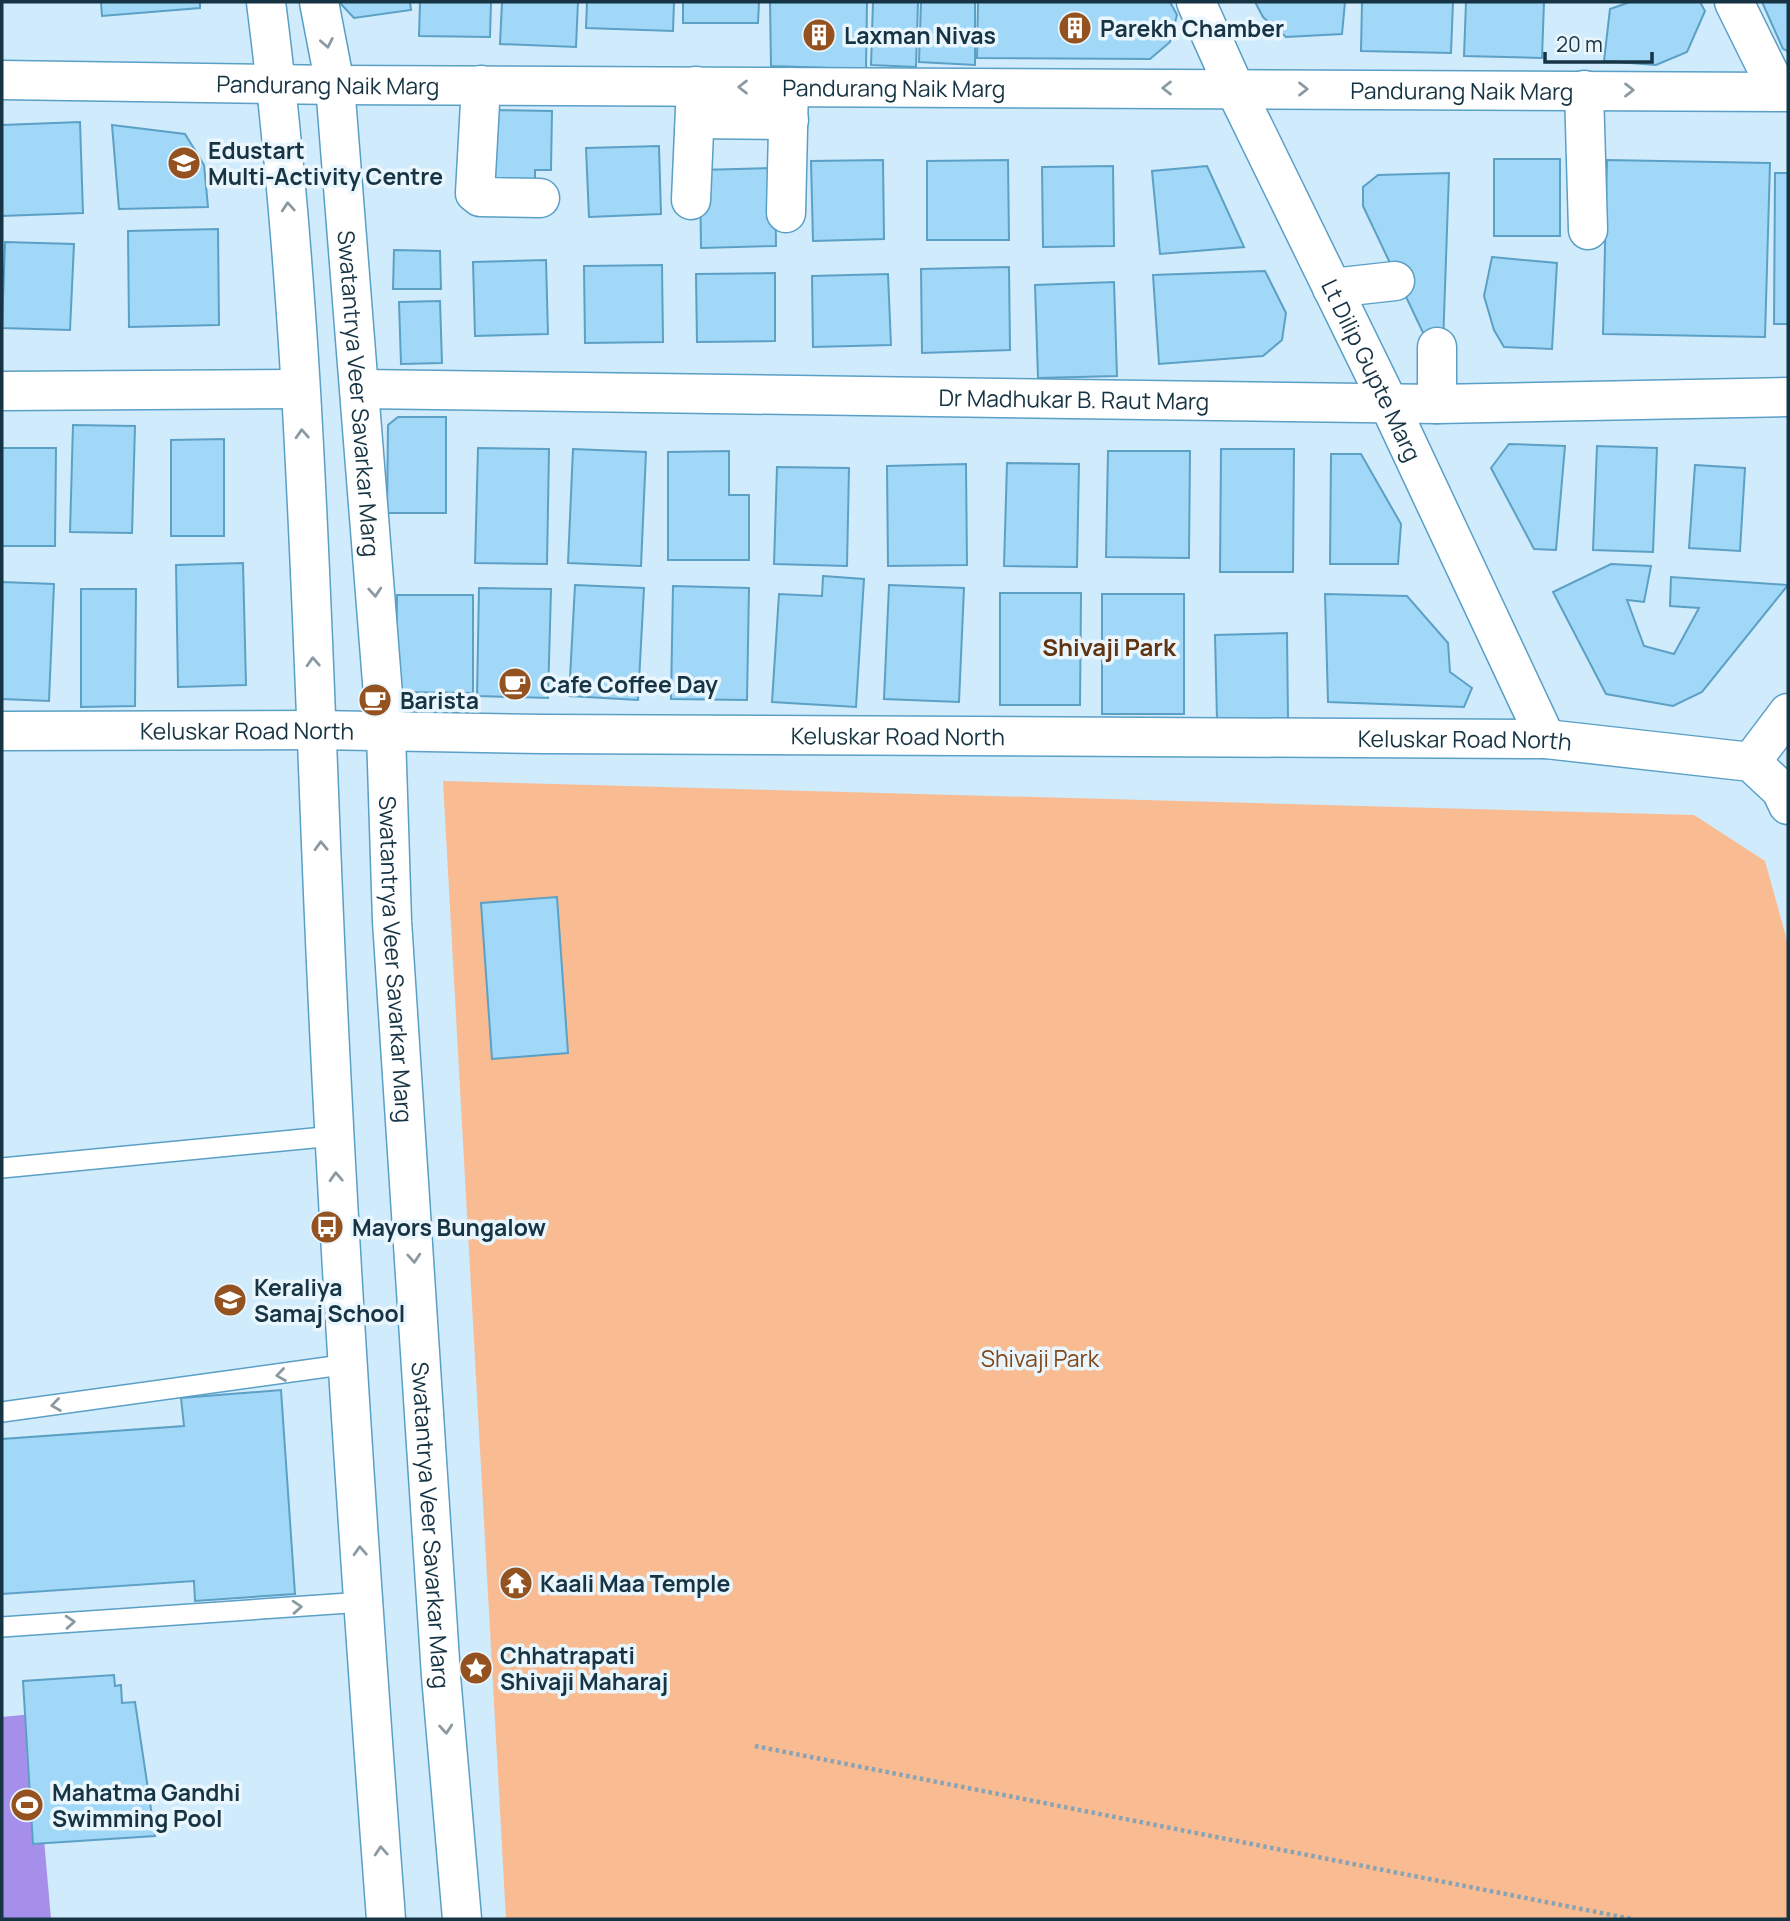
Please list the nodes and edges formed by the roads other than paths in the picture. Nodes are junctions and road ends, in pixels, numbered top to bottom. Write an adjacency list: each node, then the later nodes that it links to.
1 (266, 2): 6 (street)
2 (319, 2): 7 (street, Swatantrya Veer Savarkar Marg, one-way to 7)
3 (1196, 2): 9 (street, Lt Dilip Gupte Marg)
4 (1734, 2): 11 (street)
5 (2, 80): 6 (street, Pandurang Naik Marg)
6 (276, 82): 7 (street, Pandurang Naik Marg); 21 (street, one-way to 6)
7 (335, 85): 8 (street, Pandurang Naik Marg); 22 (street, Swatantrya Veer Savarkar Marg)
8 (481, 85): 12 (street, Pandurang Naik Marg); 14 (street)
9 (1235, 89): 10 (street, Pandurang Naik Marg, one-way to 10); 13 (street, Pandurang Naik Marg, one-way to 13); 19 (street, Lt Dilip Gupte Marg)
10 (1584, 90): 11 (street, Pandurang Naik Marg, one-way to 11); 17 (street)
11 (1783, 91)
12 (696, 103): 13 (street, Pandurang Naik Marg); 15 (street)
13 (789, 104): 16 (street)
14 (540, 198)
15 (691, 200)
16 (786, 212)
17 (1588, 230)
18 (1395, 281): 19 (street)
19 (1332, 288): 25 (street, Lt Dilip Gupte Marg)
20 (1437, 346): 26 (street)
21 (299, 389): 23 (street); 28 (street, one-way to 21)
22 (360, 389): 25 (street, Dr Madhukar B. Raut Marg); 30 (street, Swatantrya Veer Savarkar Marg, one-way to 30)
23 (2, 391)
24 (1788, 397): 26 (street, Dr Madhukar B. Raut Marg)
25 (1388, 402): 26 (street, Dr Madhukar B. Raut Marg); 31 (street, Lt Dilip Gupte Marg)
26 (1437, 404)
27 (1788, 713): 32 (street)
28 (317, 730): 29 (street, Keluskar Road North); 30 (street, Keluskar Road North); 34 (street, one-way to 28)
29 (2, 731)
30 (386, 733): 31 (street, Keluskar Road North); 41 (street, Swatantrya Veer Savarkar Marg, one-way to 41)
31 (1546, 739): 32 (street, Keluskar Road North)
32 (1751, 762): 33 (street)
33 (1786, 792)
34 (334, 1136): 35 (lane); 36 (street, one-way to 34)
35 (2, 1168)
36 (349, 1364): 37 (lane, one-way to 37); 38 (street, one-way to 36)
37 (2, 1412)
38 (363, 1602): 39 (lane, one-way to 38); 40 (street, one-way to 38)
39 (2, 1627)
40 (386, 1919)
41 (462, 1919)

